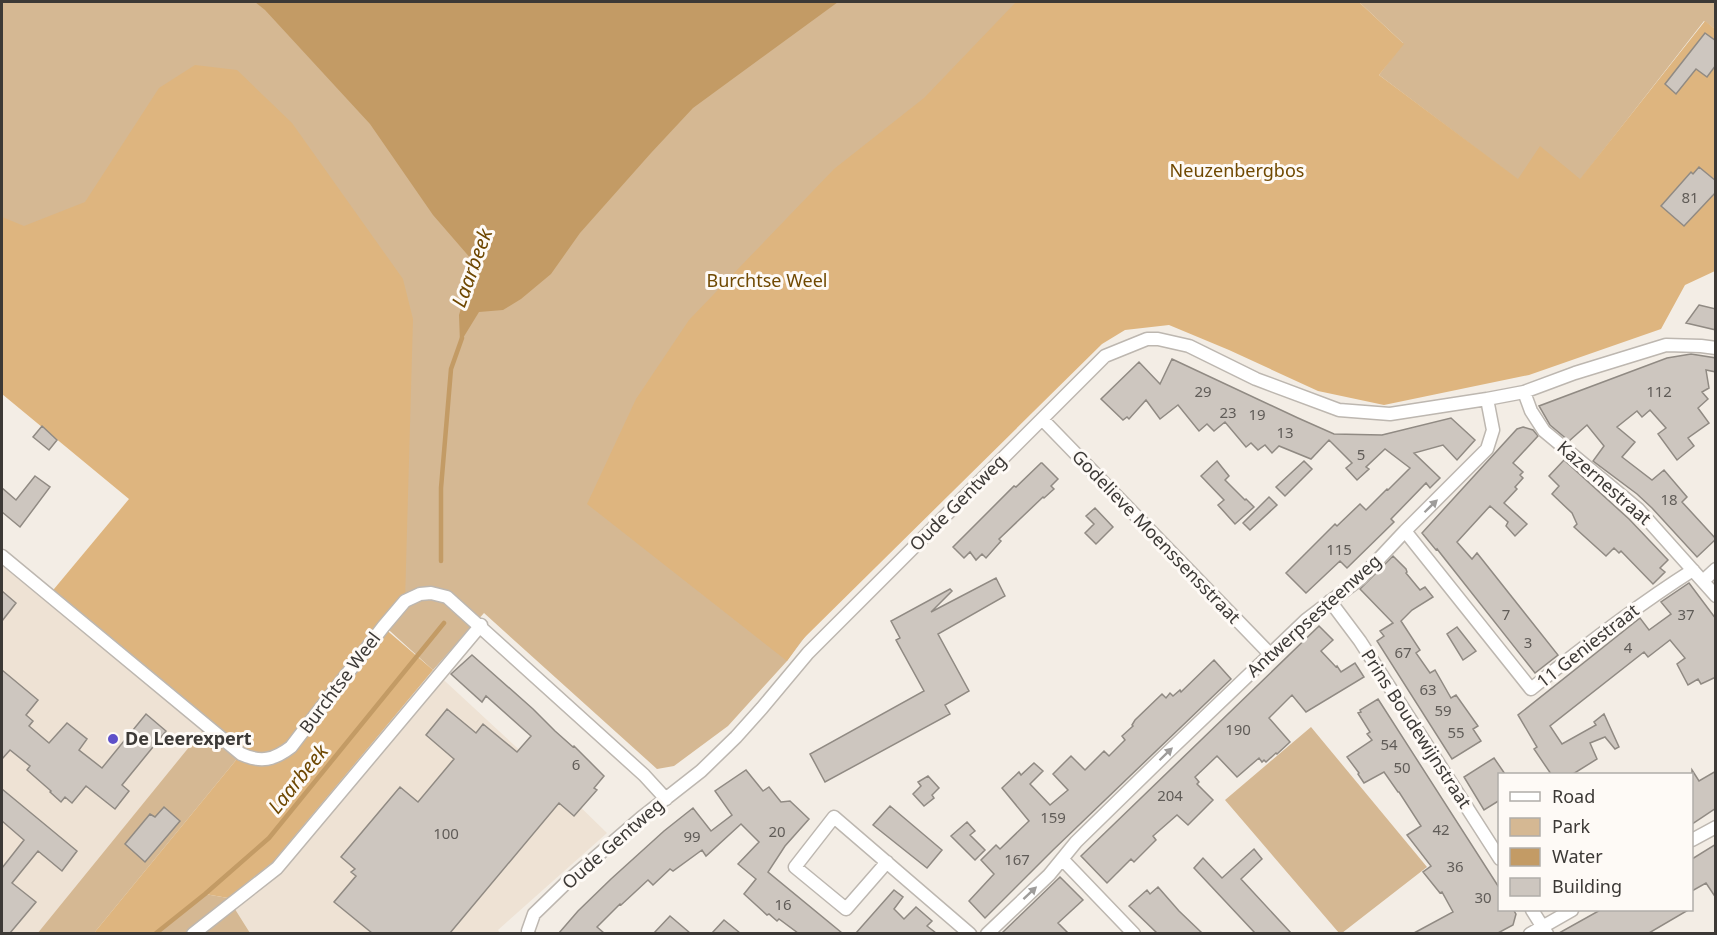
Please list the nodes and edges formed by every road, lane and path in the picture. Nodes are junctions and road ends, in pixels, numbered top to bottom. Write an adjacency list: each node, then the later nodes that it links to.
1 (1716, 348): 2 (street)
2 (1524, 392): 3 (street); 8 (street, Kazernestraat)
3 (1487, 399): 4 (street, Oude Gentweg); 5 (street, Antwerpsesteenweg, one-way to 3)
4 (1042, 419): 13 (street, Godelieve Moenssensstraat); 14 (street, Oude Gentweg)
5 (1405, 531): 8 (street, 11 Geniestraat); 11 (street, Antwerpsesteenweg)
6 (2, 556): 12 (street, Burchtse Weel)
7 (1716, 569): 9 (street)
8 (1692, 570): 9 (street, Kazernestraat)
9 (1703, 581): 10 (street, Kazernestraat)
10 (1716, 596)
11 (1330, 601): 13 (street, Antwerpsesteenweg); 17 (street, Prins Boudewijnstraat)
12 (481, 626): 14 (street, Burchtse Weel); 24 (street)
13 (1270, 654): 18 (street, Antwerpsesteenweg, one-way to 13)
14 (666, 799): 23 (street, Oude Gentweg)
15 (1716, 827): 16 (street)
16 (1693, 839)
17 (1498, 856)
18 (1062, 859): 26 (street, Antwerpsesteenweg, one-way to 18); 27 (street)
19 (887, 862): 19 (street); 25 (street)
20 (1533, 911): 22 (street)
21 (1569, 911): 22 (street)
22 (1545, 930): 28 (street)
23 (529, 932)
24 (193, 933)
25 (970, 933)
26 (987, 933)
27 (1134, 933)
28 (1530, 933)

